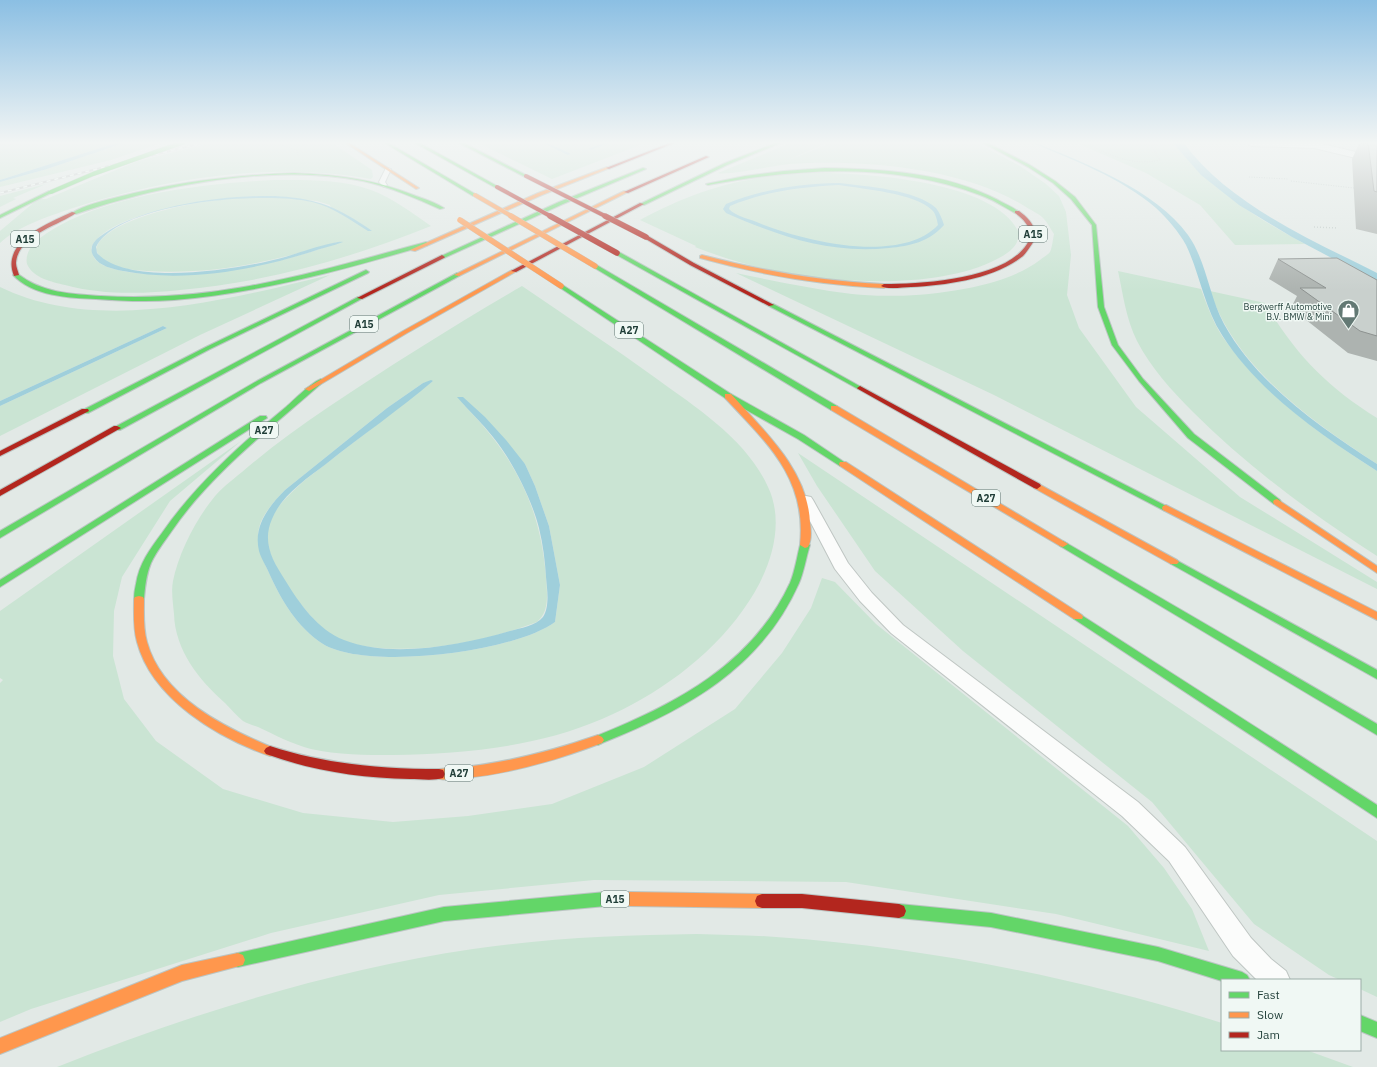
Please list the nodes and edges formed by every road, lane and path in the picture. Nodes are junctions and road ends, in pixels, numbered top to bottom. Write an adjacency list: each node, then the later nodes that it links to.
1 (51, 192): 17 (highway, bridge)
2 (152, 192): 21 (highway, A15)
3 (406, 192): 16 (highway, A15)
4 (422, 192): 16 (highway, A27)
5 (470, 192): 32 (highway, A27, bridge)
6 (506, 192): 31 (highway, bridge)
7 (546, 192): 21 (highway, A15)
8 (557, 192): 20 (highway, bridge)
9 (587, 192): 26 (highway, A15)
10 (625, 192): 27 (highway, A15)
11 (669, 192): 15 (highway, A15)
12 (679, 192): 15 (highway, A15)
13 (973, 192): 20 (highway, A15)
14 (1066, 192): 28 (highway)
15 (655, 198): 22 (highway, A15)
16 (448, 212): 23 (highway, A27, bridge)
17 (0, 217)
18 (1314, 227): 19 (path)
19 (1338, 228)
20 (649, 238): 30 (highway)
21 (426, 244): 24 (highway, A15)
22 (321, 382): 25 (highway, A27); 29 (highway, A15)
23 (728, 396): 25 (highway, A27); 33 (highway, A27)
24 (0, 454)
25 (800, 489): 35 (lane, A27)
26 (0, 493)
27 (0, 535)
28 (1377, 570)
29 (0, 584)
30 (1377, 616)
31 (1377, 675)
32 (1377, 730)
33 (1377, 812)
34 (1239, 979): 38 (highway, A15)
35 (1276, 979)
36 (1361, 1023): 37 (highway)
37 (1377, 1030)
38 (0, 1046)

